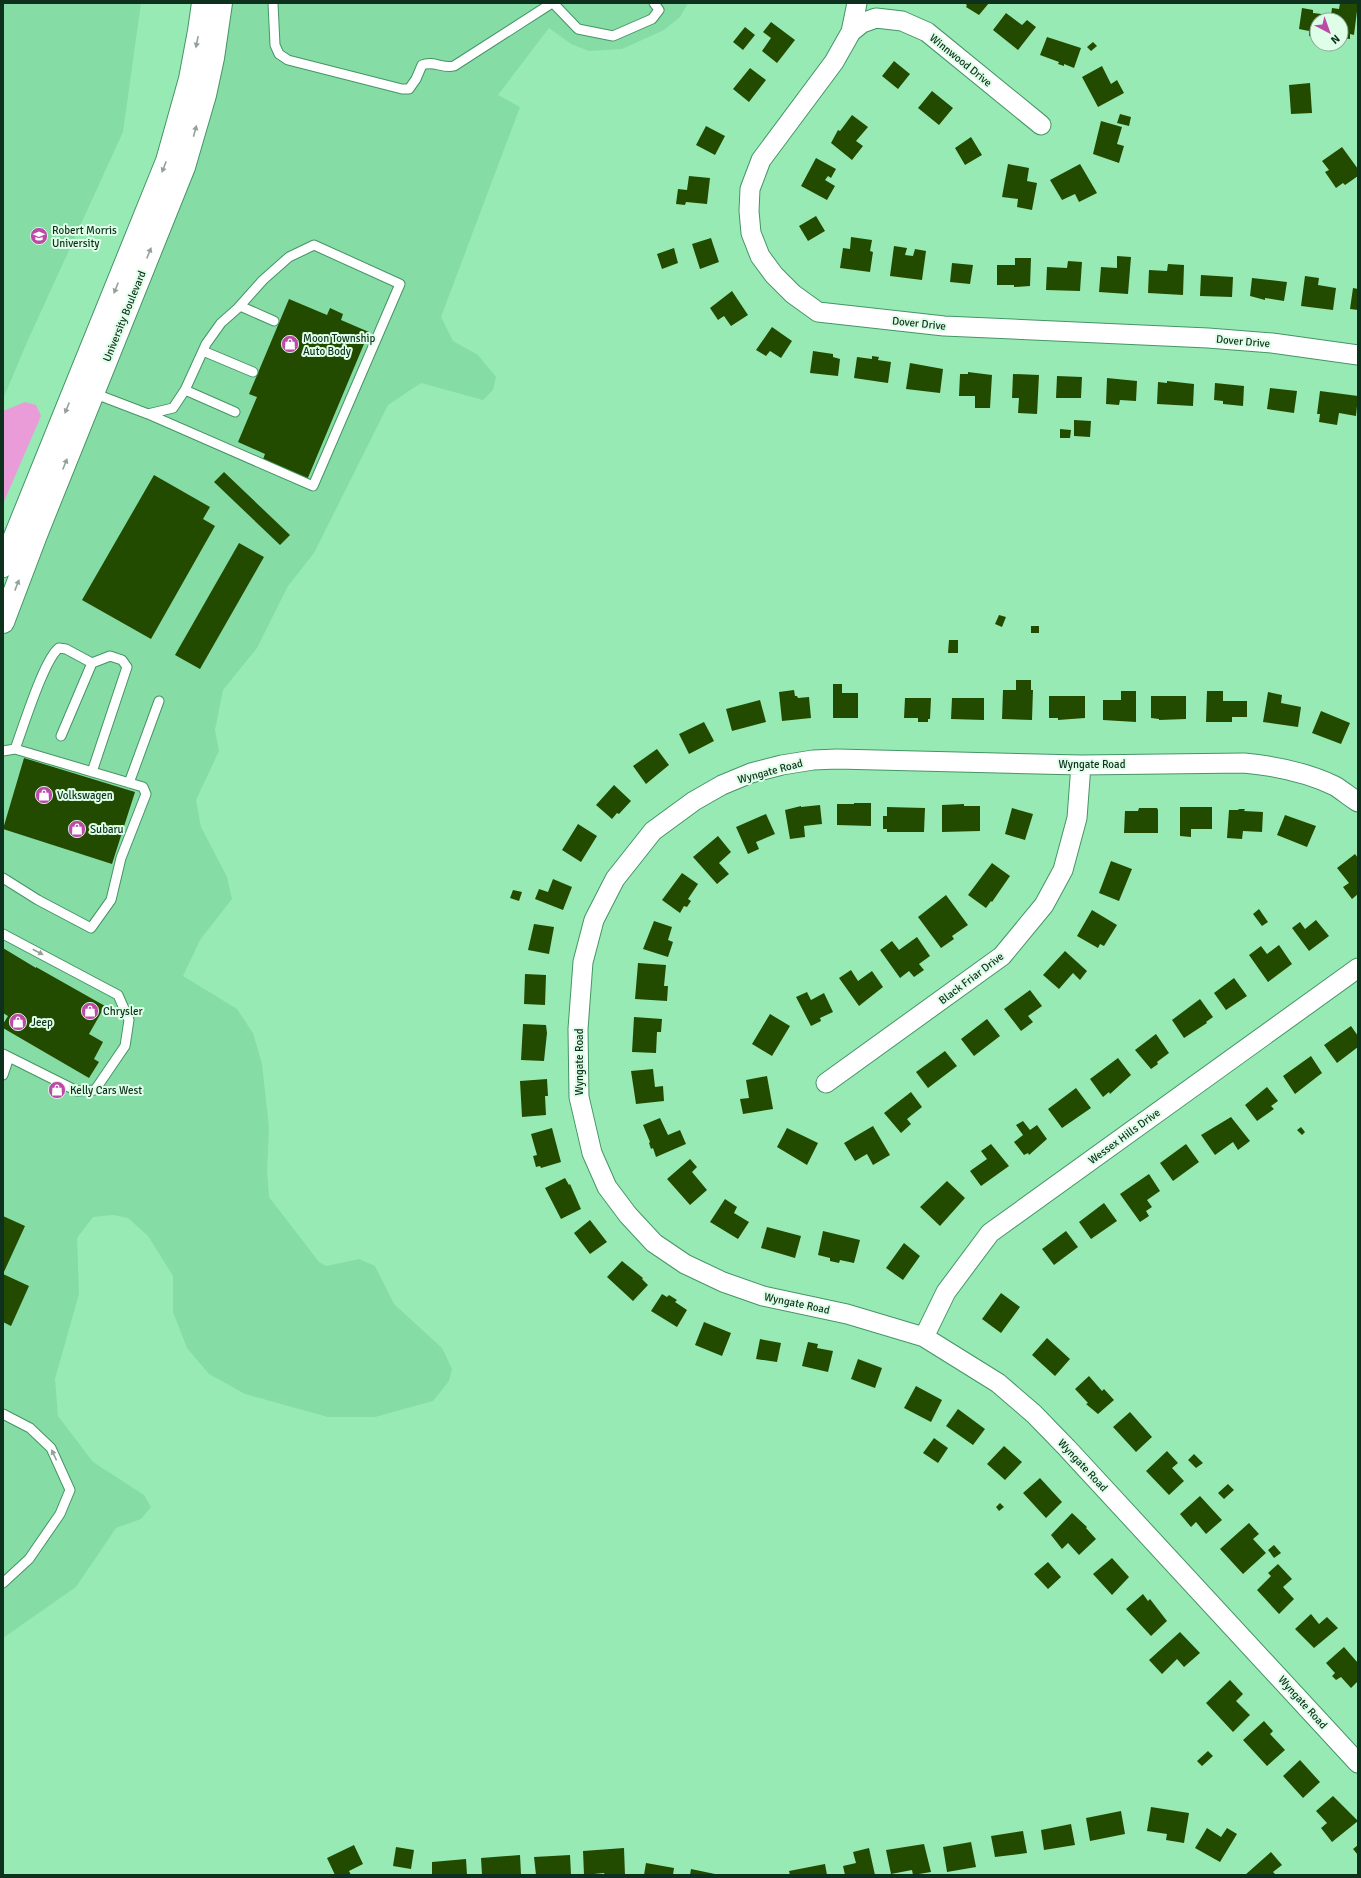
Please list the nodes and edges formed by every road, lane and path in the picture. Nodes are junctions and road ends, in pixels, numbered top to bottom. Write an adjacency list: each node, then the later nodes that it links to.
1 (203, 3): 18 (main road, University Boulevard, one-way to 18)
2 (221, 3): 15 (main road, University Boulevard, one-way to 2)
3 (273, 3): 4 (lane)
4 (553, 3): 5 (lane)
5 (654, 3)
6 (857, 3): 7 (street)
7 (851, 32): 8 (street, Winnwood Drive); 12 (street, Dover Drive)
8 (1041, 125)
9 (240, 306): 10 (lane); 11 (lane); 17 (lane)
10 (274, 321)
11 (203, 350): 13 (lane); 14 (lane)
12 (1358, 355)
13 (253, 372)
14 (185, 390): 16 (lane); 17 (lane)
15 (93, 393): 17 (lane); 19 (main road, University Boulevard, one-way to 15)
16 (235, 412)
17 (148, 414)
18 (3, 566)
19 (3, 622)
20 (92, 663): 22 (lane); 23 (lane); 26 (lane)
21 (159, 700): 27 (lane)
22 (61, 736)
23 (15, 749): 24 (lane); 26 (lane)
24 (3, 751)
25 (1081, 765): 28 (street, Wyngate Road); 34 (street, Black Friar Drive); 35 (street, Wyngate Road)
26 (92, 772): 27 (lane)
27 (129, 783): 29 (lane)
28 (1358, 802)
29 (3, 878)
30 (3, 934): 32 (lane, one-way to 32)
31 (1358, 968): 35 (street, Wessex Hills Drive)
32 (6, 1056): 33 (lane)
33 (3, 1075)
34 (826, 1083)
35 (924, 1337): 38 (street, Wyngate Road)
36 (3, 1414): 37 (lane, one-way to 36)
37 (3, 1583)
38 (1358, 1763)

